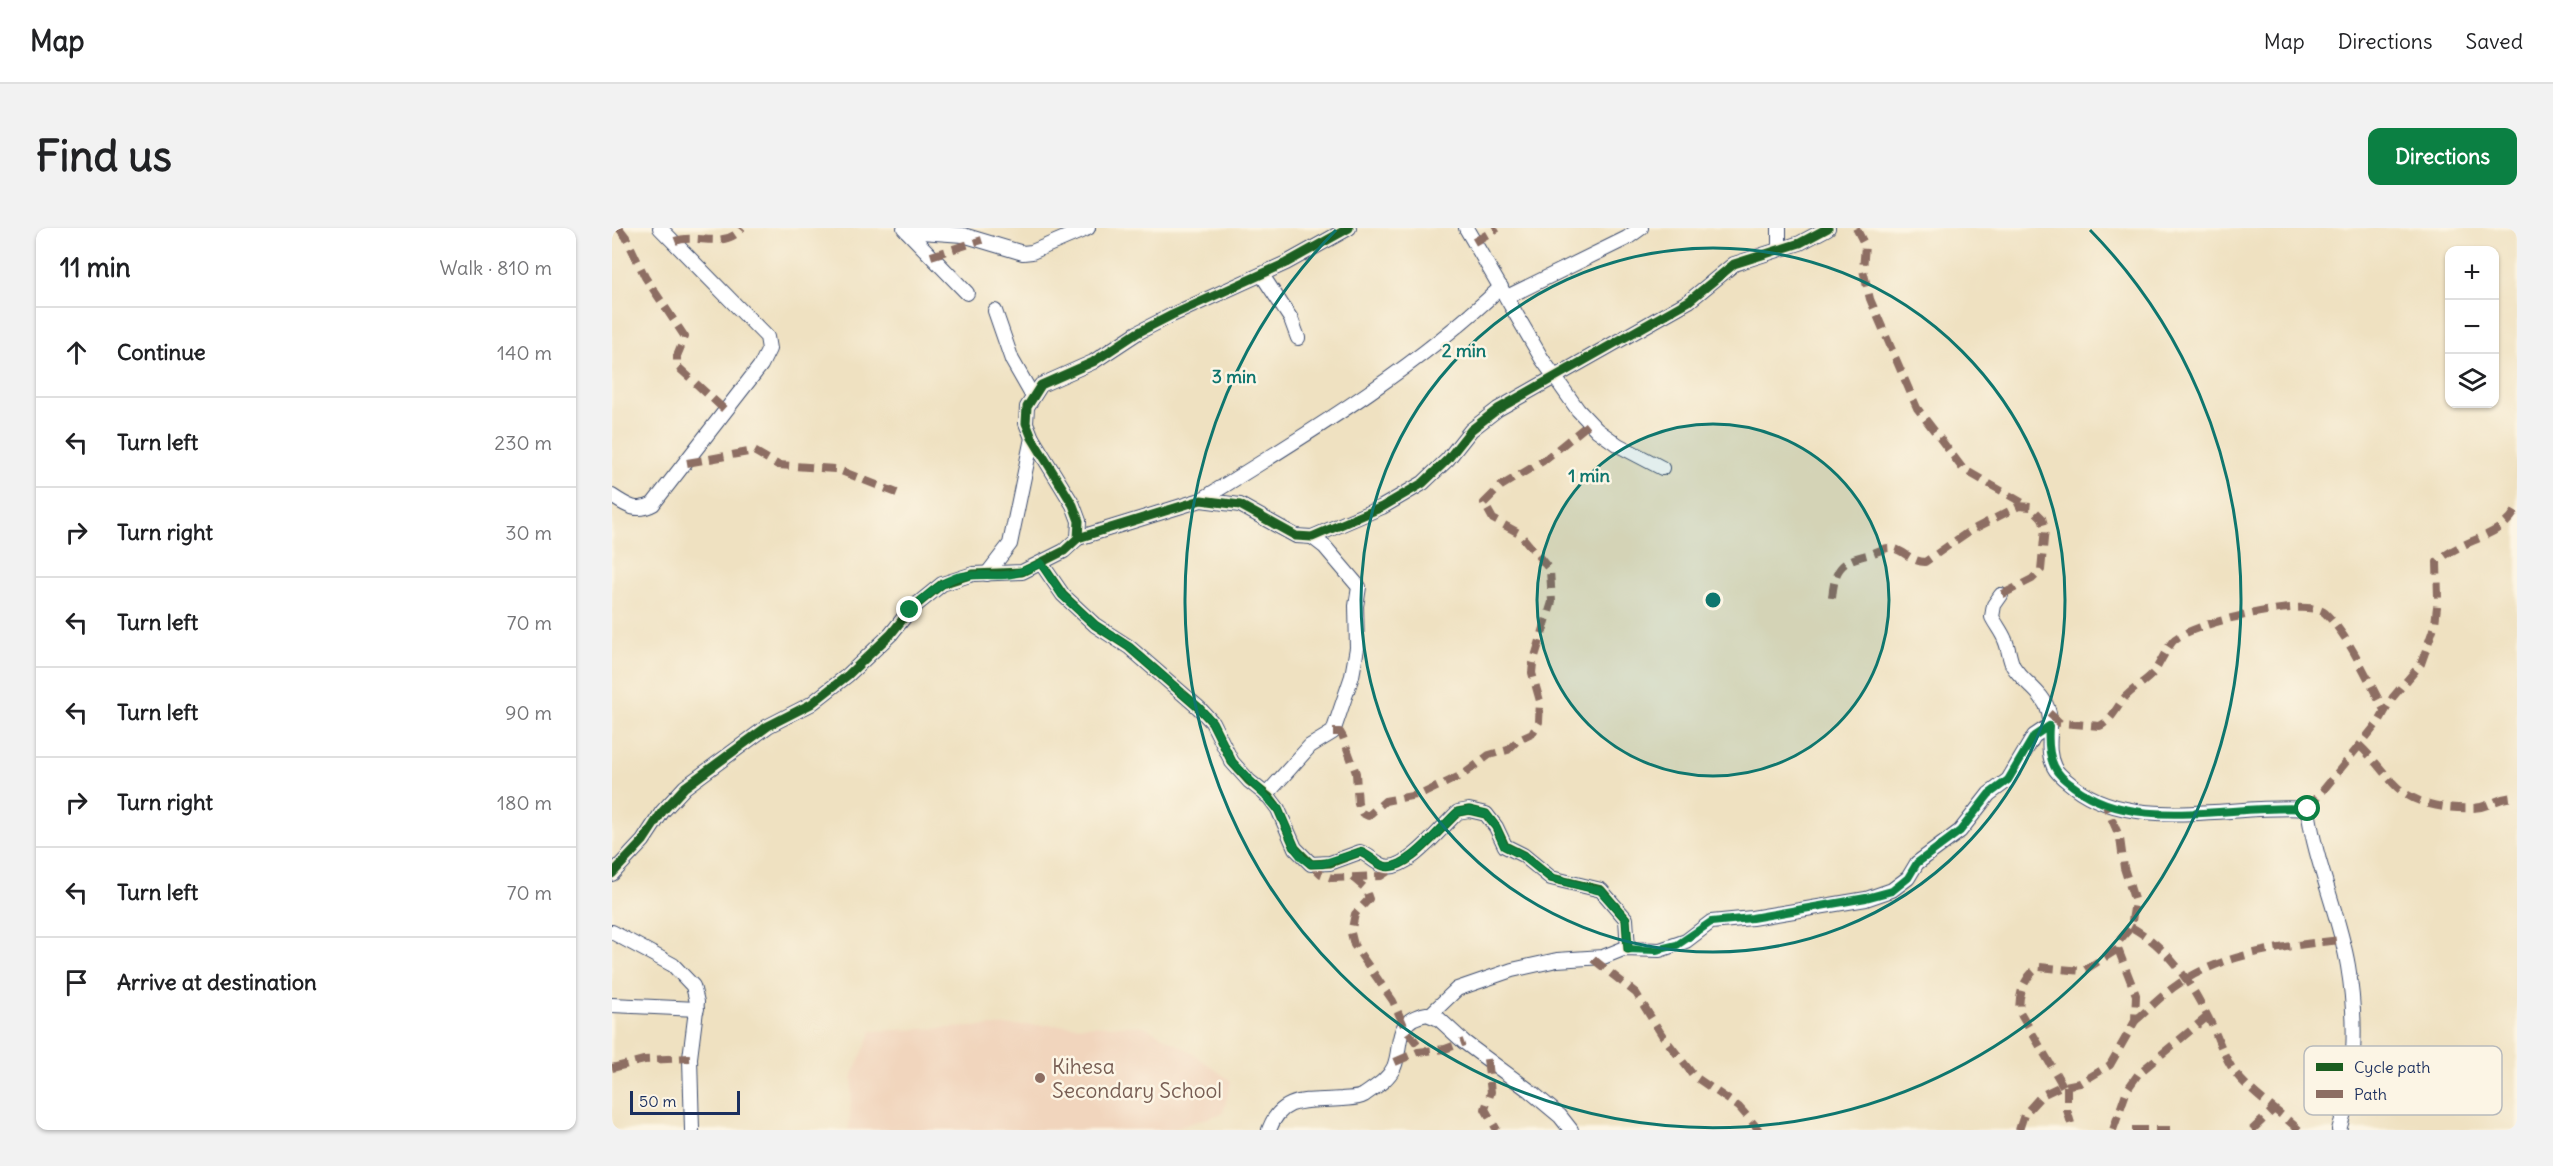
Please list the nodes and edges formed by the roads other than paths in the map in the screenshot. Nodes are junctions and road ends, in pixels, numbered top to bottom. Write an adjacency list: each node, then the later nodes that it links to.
1 (660, 228): 19 (street)
2 (1088, 228): 8 (street)
3 (1349, 228): 10 (street)
4 (1466, 228): 11 (street)
5 (1641, 228): 11 (street)
6 (1779, 228): 9 (street)
7 (1828, 228): 9 (street)
8 (905, 230): 12 (street)
9 (1779, 249): 15 (street)
10 (1262, 275): 14 (street); 16 (street)
11 (1504, 292): 15 (street); 20 (street)
12 (967, 294)
13 (995, 312): 16 (street)
14 (1298, 338)
15 (1554, 377): 18 (street); 21 (street)
16 (1032, 395): 17 (street)
17 (1032, 438): 22 (street); 24 (street)
18 (1662, 468)
19 (612, 496)
20 (1201, 500): 21 (street); 22 (street)
21 (1312, 537): 27 (street)
22 (1078, 538): 23 (street)
23 (1041, 563): 24 (street); 27 (street)
24 (987, 574): 28 (street)
25 (2001, 595): 26 (street)
26 (2049, 726): 30 (street); 34 (street)
27 (1266, 795): 30 (street)
28 (612, 874)
29 (612, 932): 32 (street)
30 (1628, 949): 33 (street)
31 (612, 1005): 32 (street)
32 (697, 1008): 36 (street)
33 (1431, 1014): 37 (street); 38 (street)
34 (2351, 1046)
35 (2344, 1115): 39 (street)
36 (692, 1130)
37 (1269, 1130)
38 (1571, 1130)
39 (2339, 1130)

